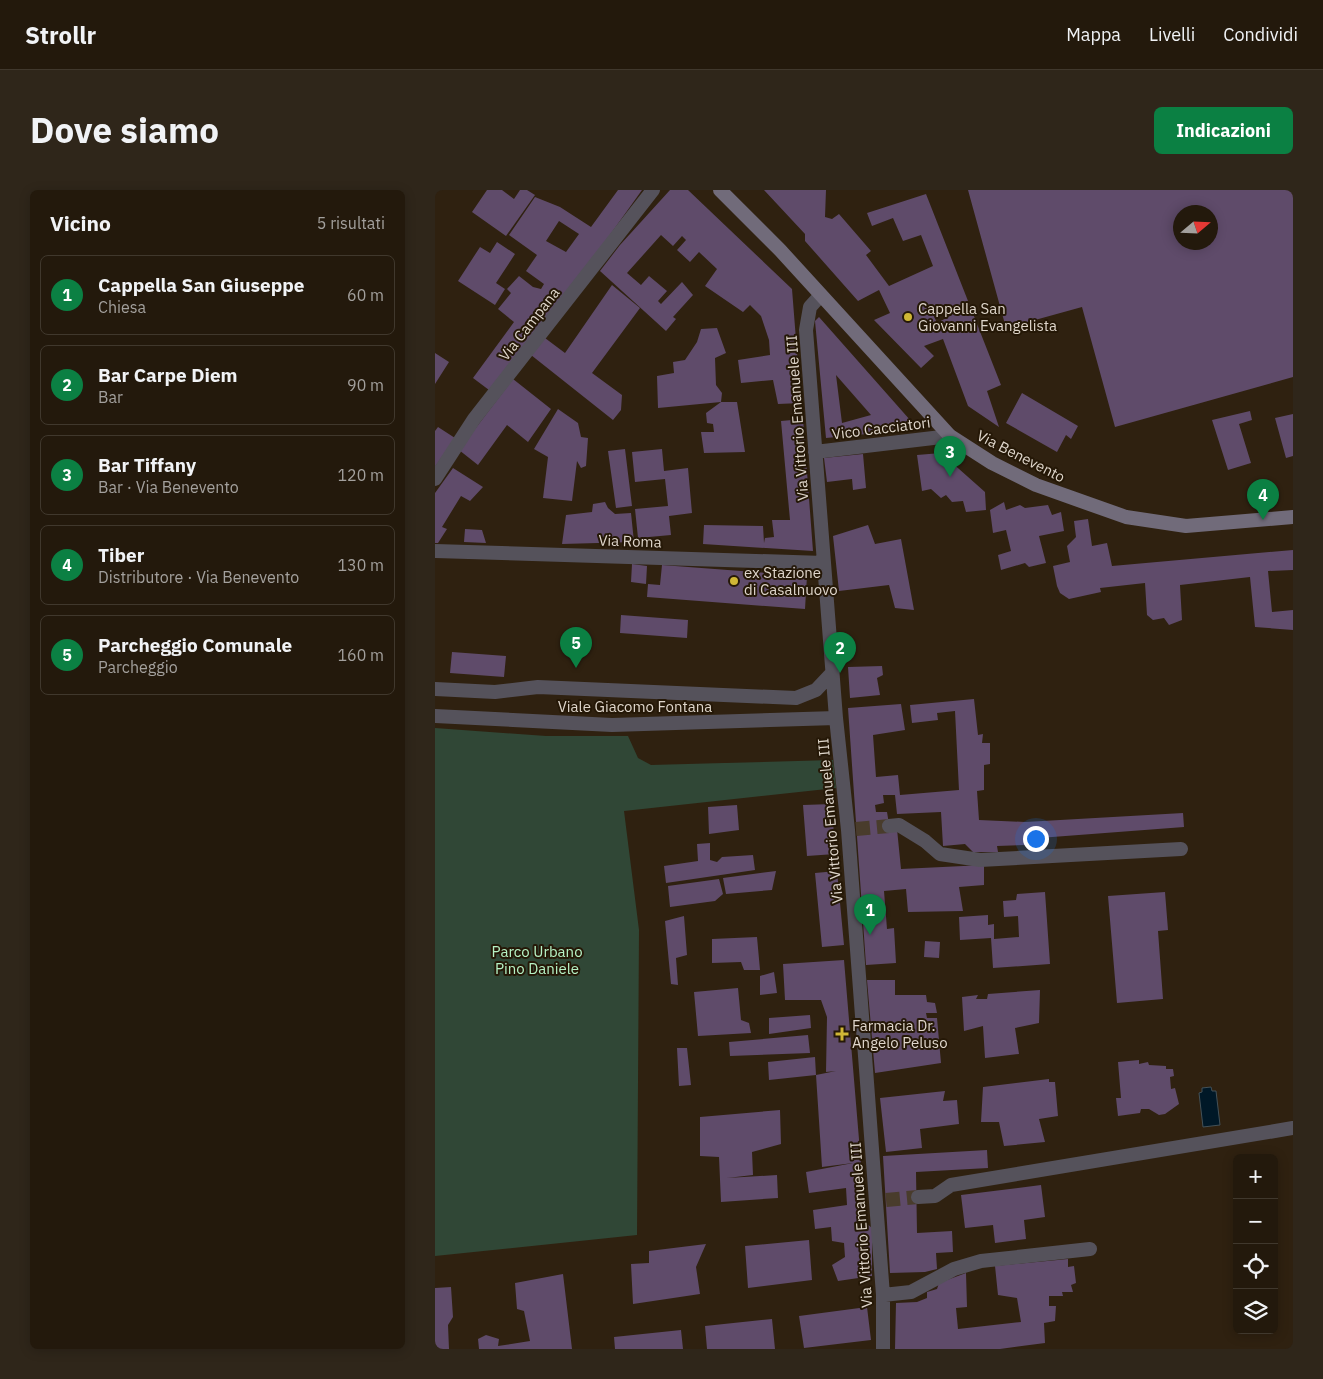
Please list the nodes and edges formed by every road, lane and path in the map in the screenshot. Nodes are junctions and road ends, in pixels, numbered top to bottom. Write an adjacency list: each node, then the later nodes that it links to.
1 (653, 190): 6 (street, Via Campana)
2 (720, 190): 3 (main road, Via Benevento)
3 (821, 296): 4 (main road, Via Benevento); 5 (street, Via Vittorio Emanuele III)
4 (950, 436): 5 (street, Vico Cacciatori); 7 (main road, Via Benevento)
5 (815, 452): 9 (street, Via Vittorio Emanuele III)
6 (435, 479)
7 (1293, 517)
8 (435, 551): 9 (street, Via Roma)
9 (824, 563): 10 (street, Via Vittorio Emanuele III)
10 (832, 673): 11 (street); 13 (street, Via Vittorio Emanuele III)
11 (435, 689)
12 (435, 716): 13 (street, Viale Giacomo Fontana)
13 (836, 718): 19 (street, Via Vittorio Emanuele III)
14 (889, 826): 15 (street)
15 (1181, 848)
16 (1293, 1128): 17 (street)
17 (918, 1198)
18 (1090, 1249): 19 (street)
19 (883, 1295): 20 (street, Via Vittorio Emanuele III)
20 (883, 1349)

